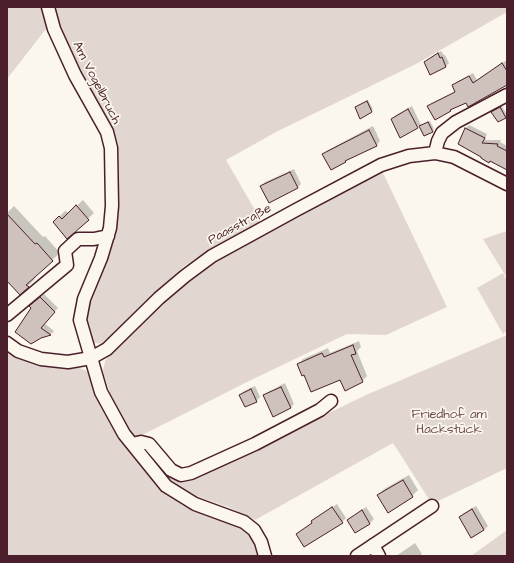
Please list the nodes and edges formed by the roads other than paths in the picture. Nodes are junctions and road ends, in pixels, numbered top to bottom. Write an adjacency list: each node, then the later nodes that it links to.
1 (48, 7): 5 (street, Am Vogelbruch)
2 (507, 95): 3 (street)
3 (435, 153): 4 (street, Paasstraße); 8 (street, Paasstraße)
4 (507, 184)
5 (108, 236): 6 (street); 8 (street, Am Vogelbruch)
6 (7, 315)
7 (7, 343): 8 (street, Paasstraße)
8 (91, 358): 10 (street, Am Vogelbruch)
9 (331, 401): 10 (street)
10 (132, 444): 13 (street, Am Vogelbruch)
11 (432, 506): 12 (street)
12 (376, 551): 14 (street)
13 (265, 556)
14 (357, 556)

